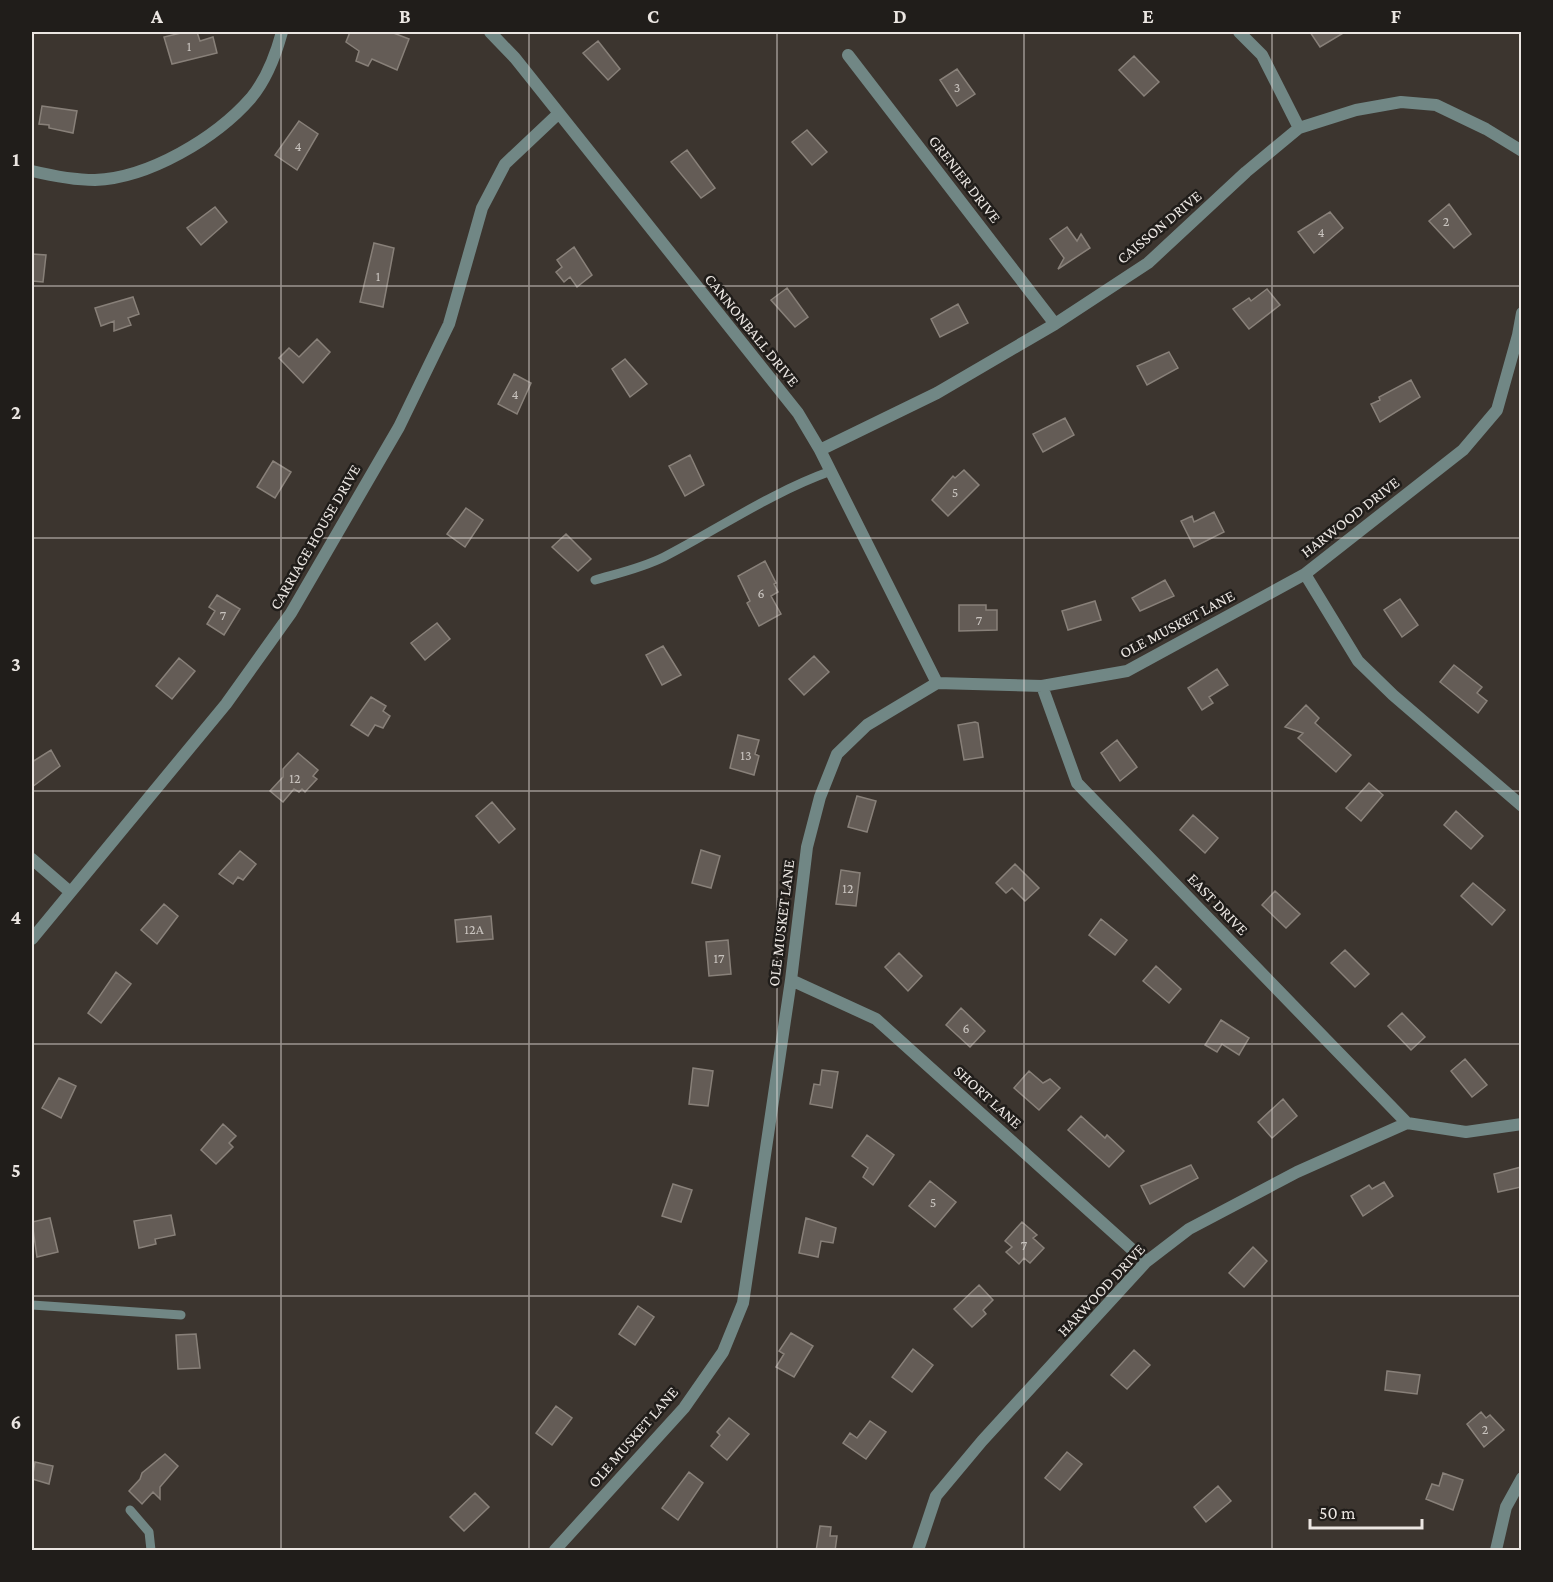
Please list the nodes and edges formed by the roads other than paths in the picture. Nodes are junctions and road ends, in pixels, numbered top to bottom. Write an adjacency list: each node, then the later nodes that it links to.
1 (282, 32): 8 (street)
2 (490, 32): 5 (street, CANNONBALL DRIVE)
3 (1239, 32): 6 (street)
4 (848, 55): 10 (street, GRENIER DRIVE)
5 (558, 114): 11 (street, CANNONBALL DRIVE); 19 (street, CARRIAGE HOUSE DRIVE)
6 (1299, 128): 7 (street, CAISSON DRIVE); 10 (street, CAISSON DRIVE)
7 (1521, 151)
8 (32, 171)
9 (1521, 313): 13 (street, HARWOOD DRIVE)
10 (1055, 324): 11 (street, CAISSON DRIVE)
11 (820, 450): 12 (street, CANNONBALL DRIVE)
12 (831, 471): 14 (lane); 15 (street, CANNONBALL DRIVE)
13 (1305, 574): 16 (street, OLE MUSKET LANE); 17 (street, HARWOOD DRIVE)
14 (595, 580)
15 (937, 682): 16 (street, OLE MUSKET LANE); 21 (street, OLE MUSKET LANE)
16 (1042, 686): 22 (street, EAST DRIVE)
17 (1521, 806)
18 (32, 859): 19 (street)
19 (69, 891): 20 (street, CARRIAGE HOUSE DRIVE)
20 (32, 939)
21 (791, 980): 24 (street, SHORT LANE); 30 (street, OLE MUSKET LANE)
22 (1407, 1123): 23 (street); 24 (street, HARWOOD DRIVE)
23 (1521, 1124)
24 (1146, 1263): 31 (street, HARWOOD DRIVE)
25 (32, 1305): 26 (lane)
26 (181, 1315)
27 (1521, 1478): 32 (street)
28 (130, 1510): 29 (lane)
29 (151, 1551)
30 (555, 1551)
31 (918, 1551)
32 (1496, 1551)

